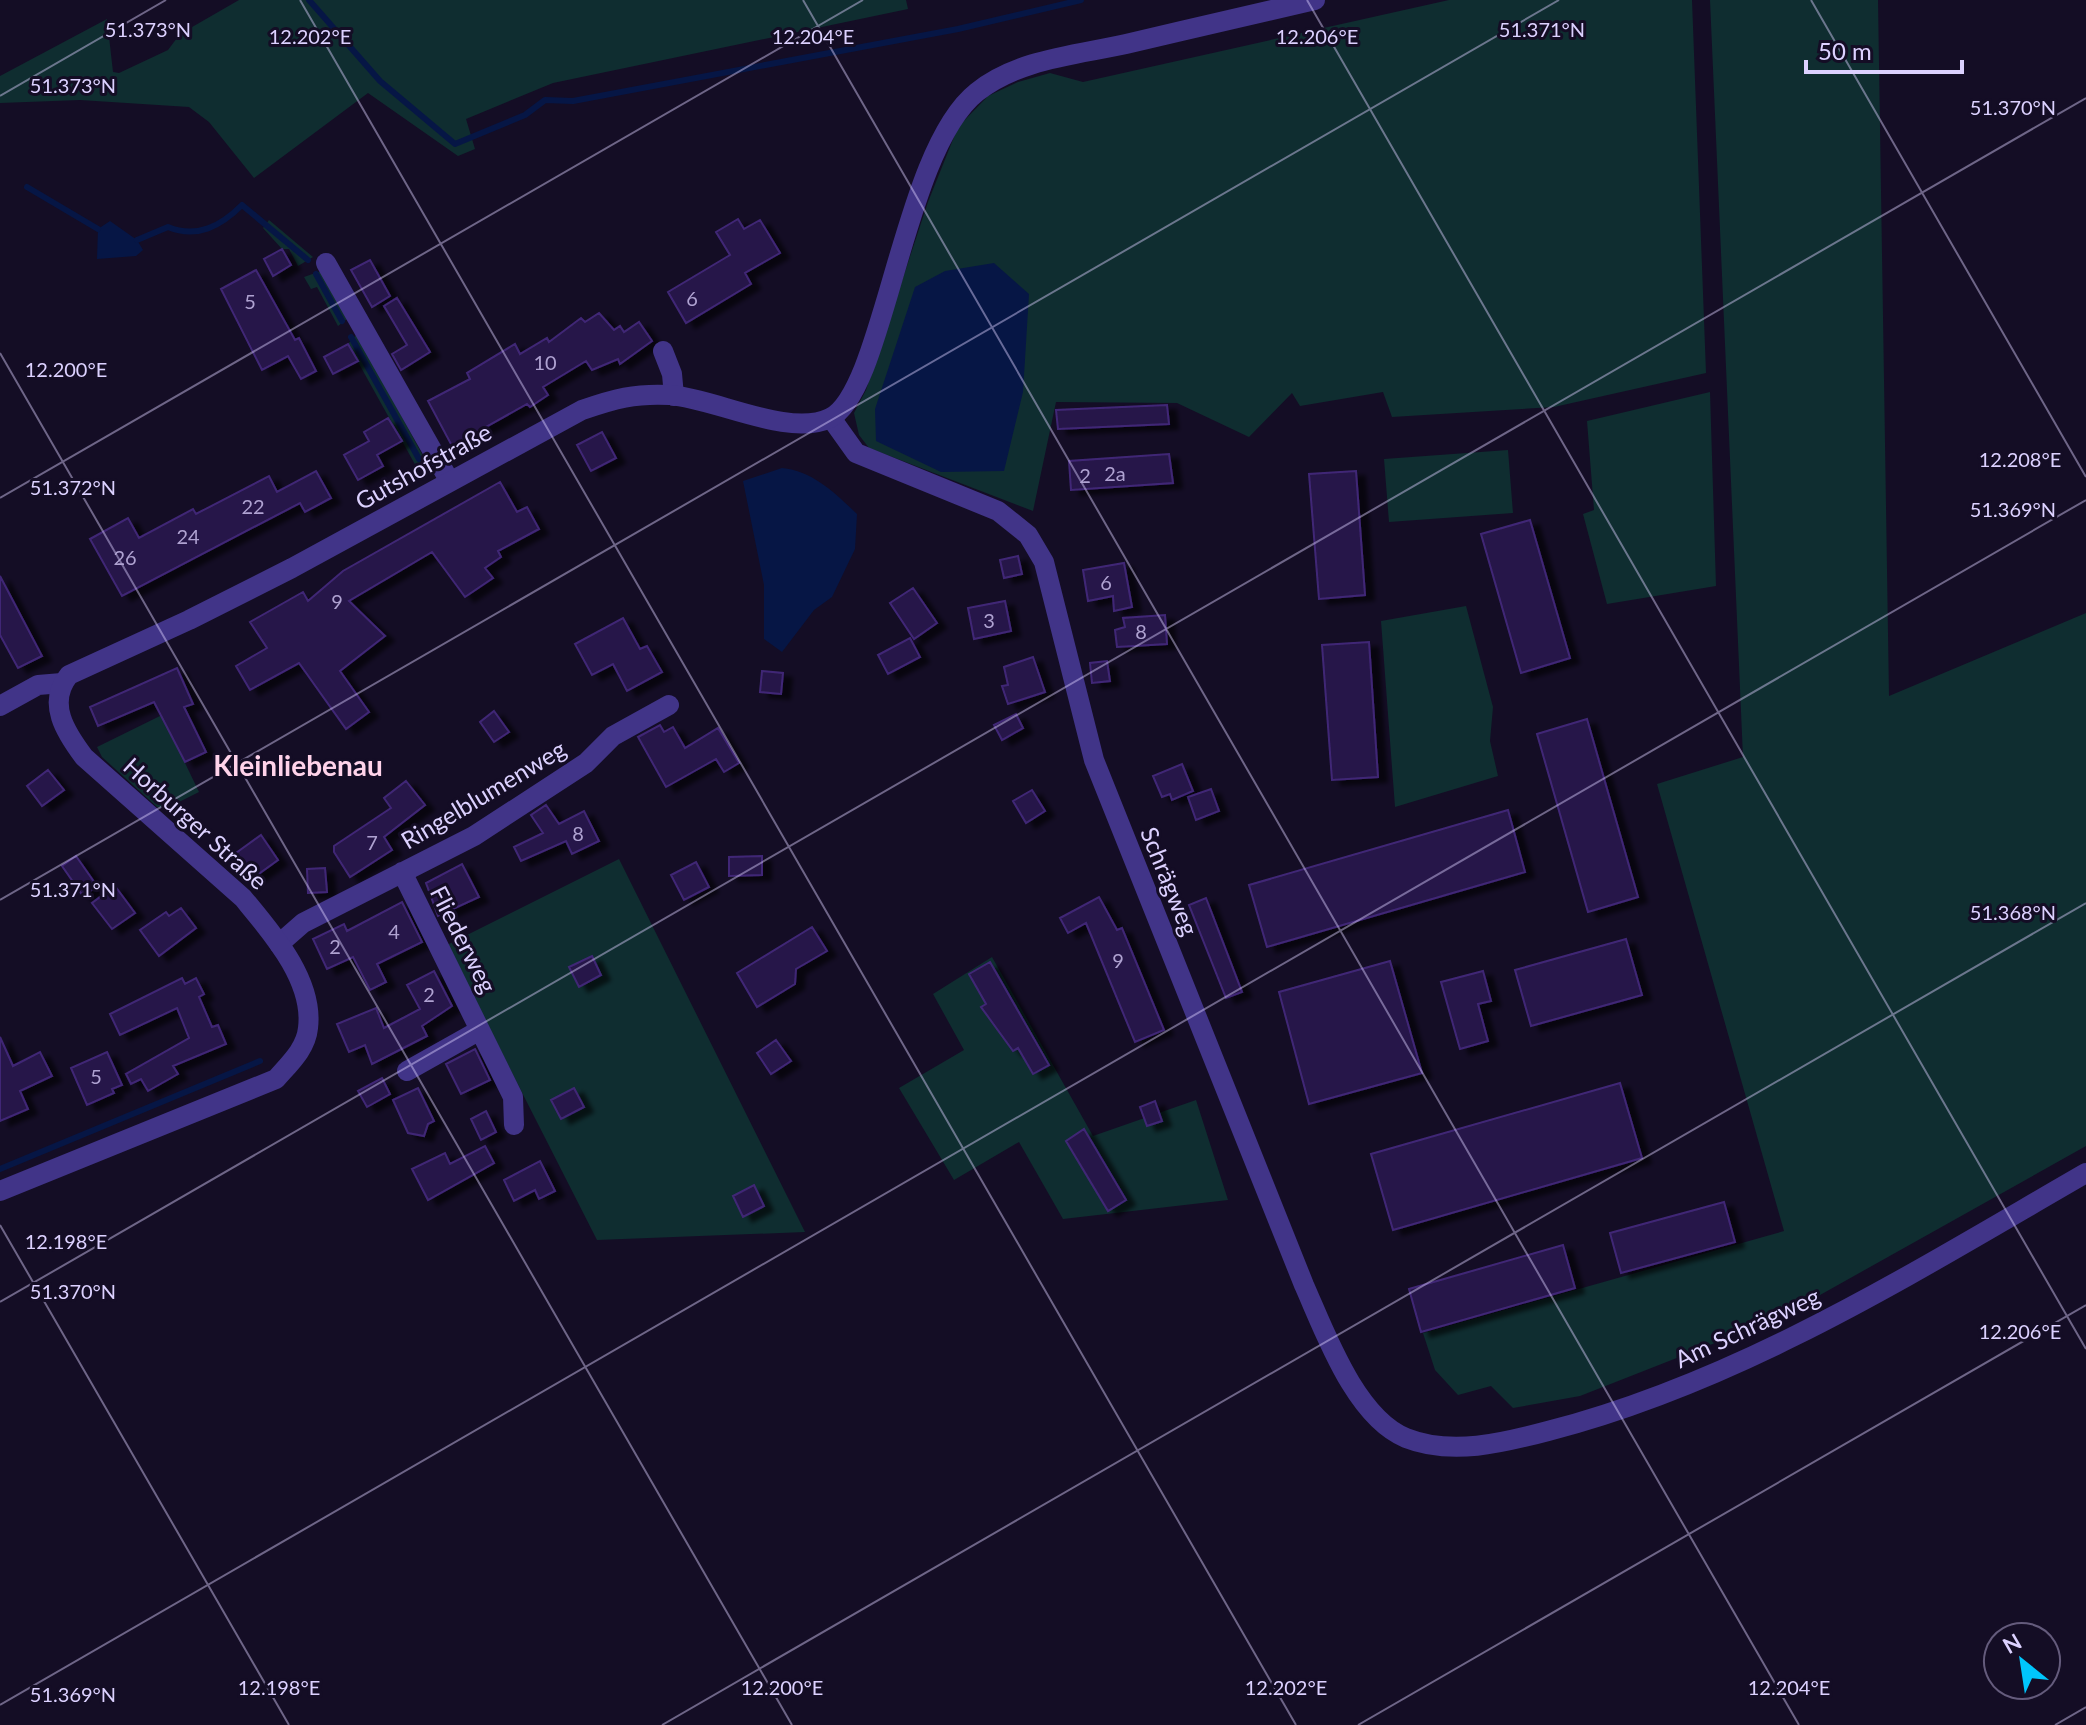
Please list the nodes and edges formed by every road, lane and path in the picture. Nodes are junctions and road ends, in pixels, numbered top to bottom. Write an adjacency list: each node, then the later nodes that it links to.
1 (1315, 0): 5 (street)
2 (326, 263): 6 (street)
3 (663, 351): 4 (street)
4 (674, 396): 5 (street, Gutshofstraße); 6 (street, Gutshofstraße)
5 (831, 418): 17 (street, Schrägweg)
6 (449, 480): 7 (street, Gutshofstraße)
7 (62, 683): 9 (street, Gutshofstraße); 11 (street, Horburger Straße)
8 (669, 705): 10 (street, Ringelblumenweg)
9 (0, 706)
10 (402, 872): 11 (street, Ringelblumenweg); 12 (street, Fliederweg)
11 (279, 944): 16 (street, Horburger Straße)
12 (480, 1030): 13 (street, Fliederweg); 14 (street, Fliederweg)
13 (407, 1071)
14 (514, 1125)
15 (2086, 1173): 17 (street, Am Schrägweg)
16 (0, 1191)
17 (1404, 1437)

